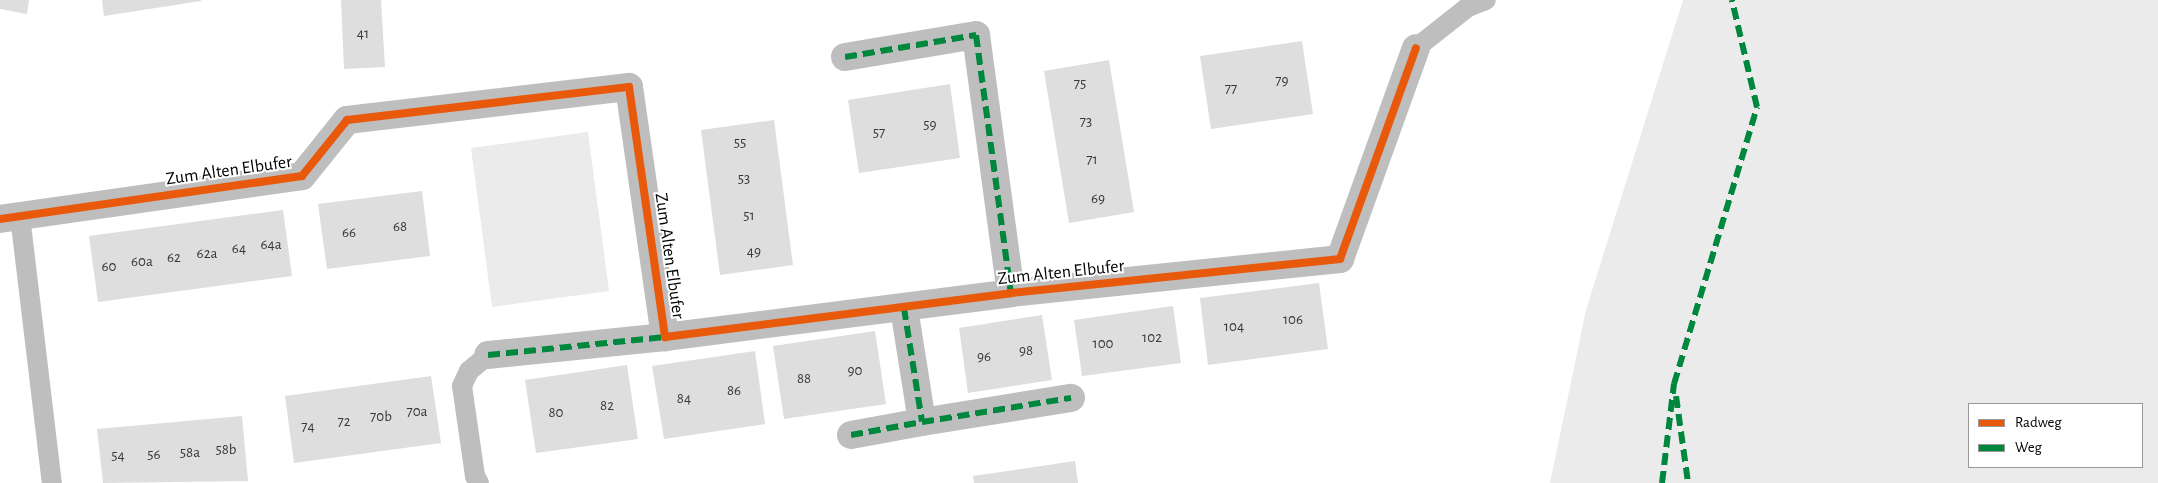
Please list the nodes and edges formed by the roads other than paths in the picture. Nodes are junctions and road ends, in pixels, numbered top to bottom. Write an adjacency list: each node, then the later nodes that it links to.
1 (1486, 0): 2 (lane)
2 (1416, 48): 5 (street, Zum Alten Elbufer)
3 (845, 57): 5 (street, Zum Alten Elbufer)
4 (10, 217): 7 (street, Zum Alten Elbufer); 12 (lane)
5 (1011, 293): 6 (street, Zum Alten Elbufer)
6 (904, 308): 7 (street, Zum Alten Elbufer); 10 (street)
7 (665, 337): 8 (street, Zum Alten Elbufer)
8 (488, 355): 13 (lane)
9 (1071, 398): 10 (street)
10 (922, 422): 11 (street)
11 (851, 436)
12 (52, 483)
13 (479, 483)

